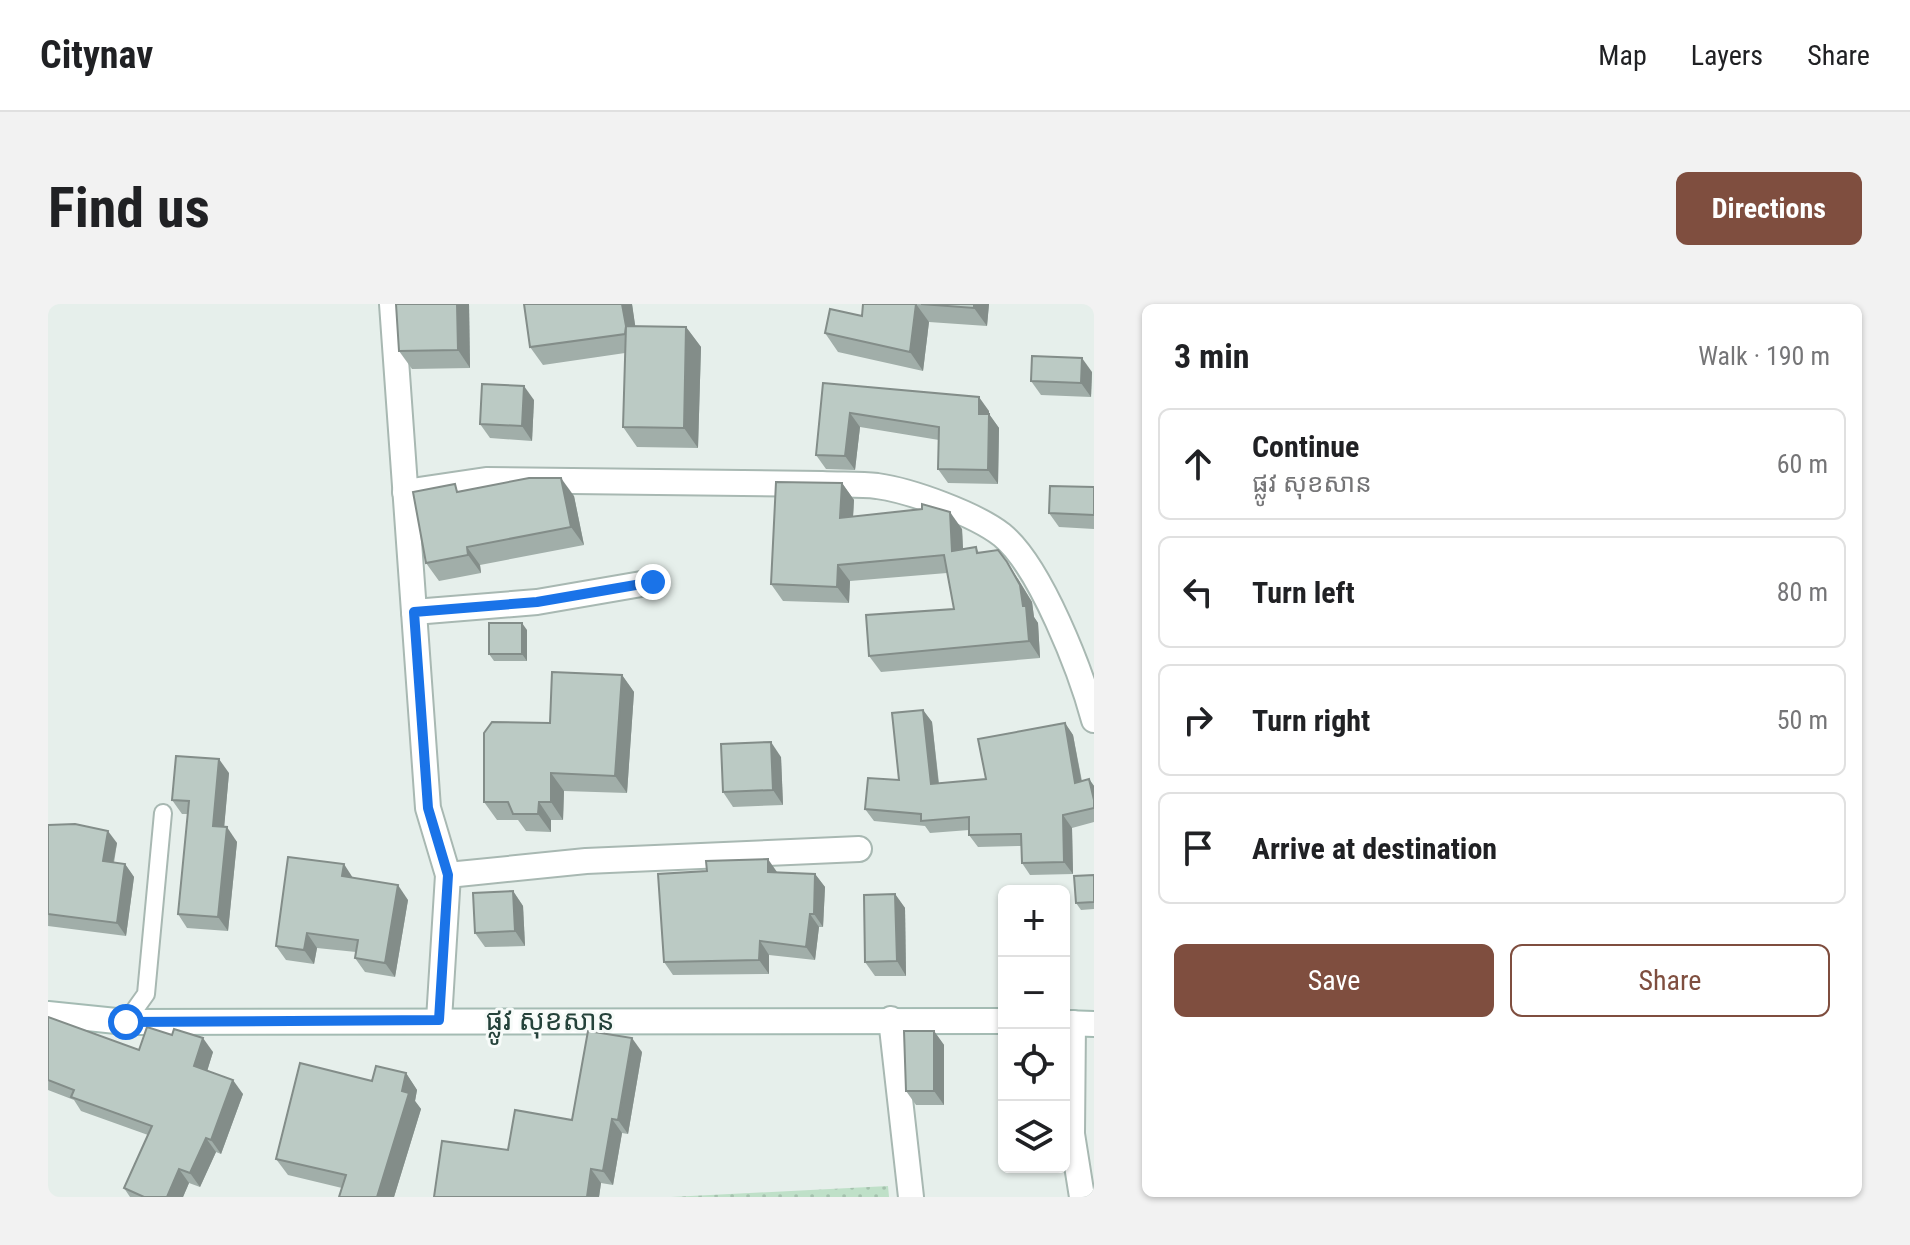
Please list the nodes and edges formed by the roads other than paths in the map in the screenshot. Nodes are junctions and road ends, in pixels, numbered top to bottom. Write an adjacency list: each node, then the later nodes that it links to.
1 (392, 304): 2 (street)
2 (405, 492): 4 (street); 5 (street)
3 (653, 582): 4 (street)
4 (414, 612): 9 (street)
5 (1090, 686): 6 (street)
6 (1094, 720)
7 (163, 813): 14 (lane)
8 (859, 849): 9 (street)
9 (448, 875): 12 (street)
10 (48, 1014): 14 (street, ផ្លូវ សុខសាន)
11 (891, 1019): 12 (street, ផ្លូវ សុខសាន); 13 (street, ផ្លូវ សុខសាន); 16 (street)
12 (439, 1020): 14 (street, ផ្លូវ សុខសាន)
13 (998, 1021)
14 (126, 1022)
15 (1077, 1023): 17 (street)
16 (911, 1197)
17 (1082, 1197)

